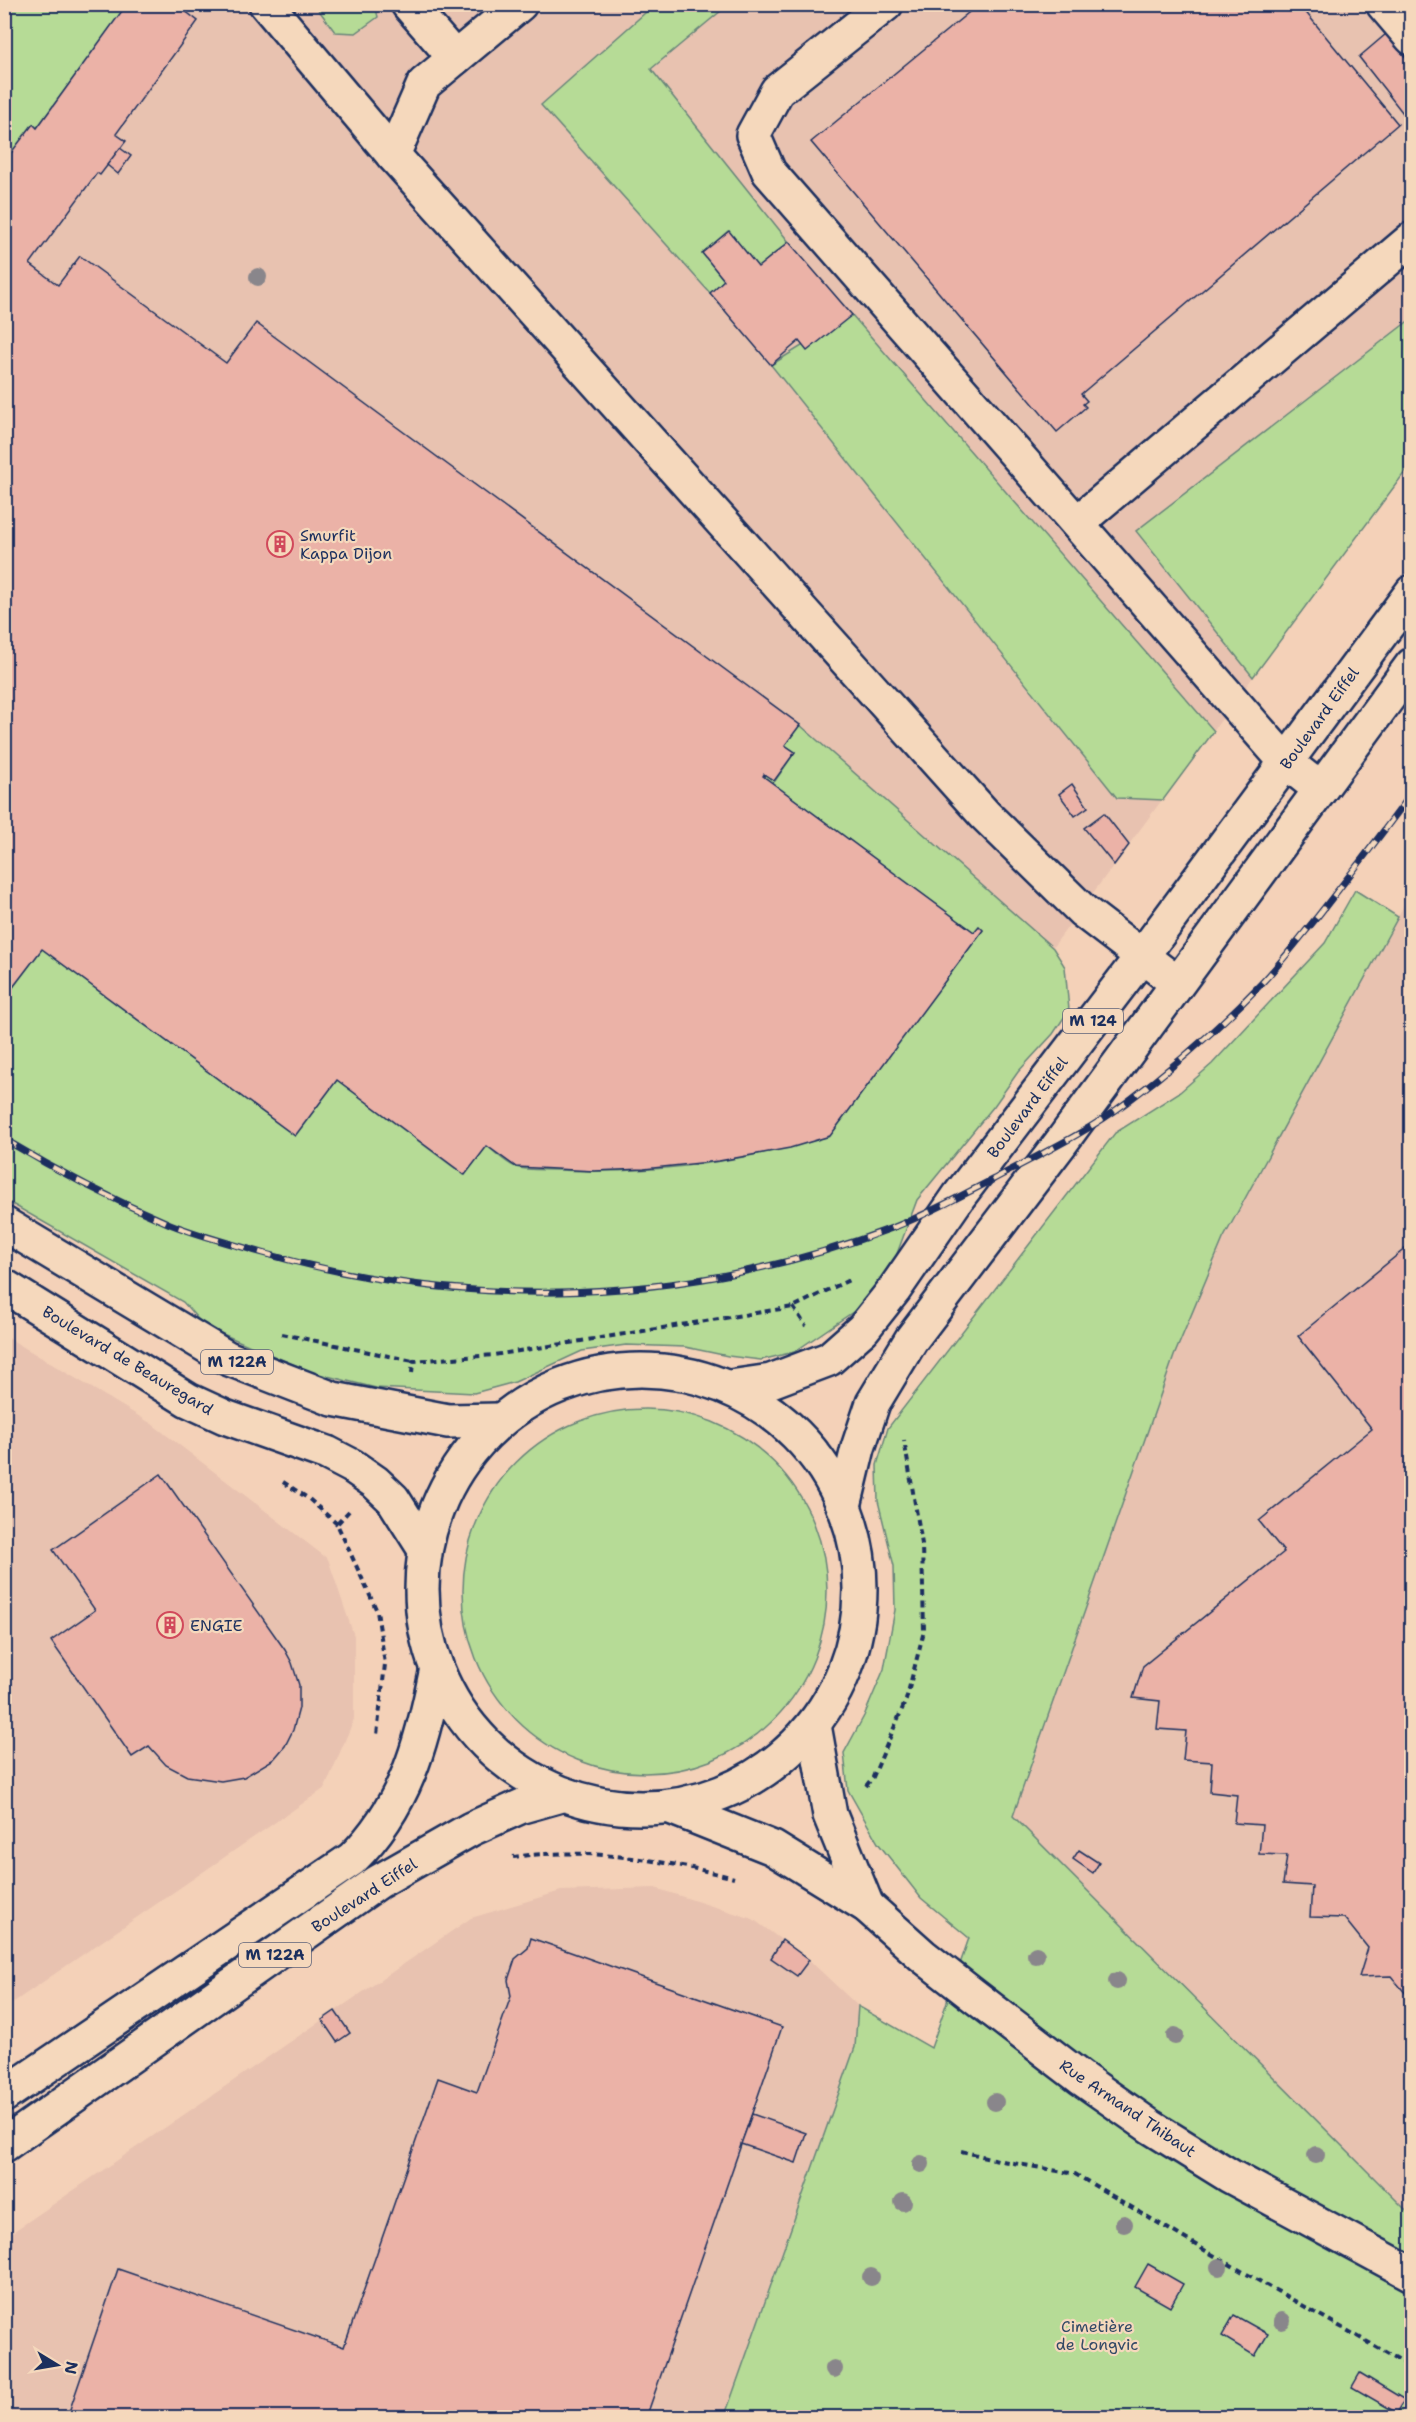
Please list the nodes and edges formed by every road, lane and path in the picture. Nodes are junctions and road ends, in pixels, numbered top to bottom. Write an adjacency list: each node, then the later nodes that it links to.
1 (266, 4): 8 (main road)
2 (408, 4): 7 (main road)
3 (520, 4): 7 (main road)
4 (886, 4): 10 (main road)
5 (1383, 4): 6 (main road)
6 (1412, 38)
7 (455, 58): 8 (main road)
8 (393, 155): 15 (main road)
9 (1412, 239): 10 (main road)
10 (1077, 523): 13 (main road)
11 (1412, 592): 13 (main road, Boulevard Eiffel / M 124)
12 (1412, 665): 14 (main road, M 124)
13 (1286, 762): 14 (main road); 15 (main road, Boulevard Eiffel / M 124)
14 (1320, 789): 16 (main road, M 124)
15 (1142, 956): 16 (main road); 20 (main road, Boulevard Eiffel / M 124)
16 (1177, 982): 23 (main road, M 124)
17 (4, 1224): 24 (main road, M 122A)
18 (4, 1286): 26 (main road, Boulevard de Beauregard)
19 (280, 1333): 21 (path)
20 (829, 1359): 21 (path); 22 (main road, Boulevard Eiffel / M 124)
21 (413, 1361): 24 (path)
22 (730, 1387): 25 (main road); 27 (main road)
23 (873, 1403): 27 (main road, M 124); 34 (path)
24 (405, 1414): 25 (main road, M 122A)
25 (499, 1420): 28 (main road)
26 (375, 1482): 28 (main road, Boulevard de Beauregard); 31 (path)
27 (844, 1506): 30 (main road)
28 (424, 1548): 29 (main road)
29 (436, 1673): 31 (main road, M 122A); 32 (main road)
30 (814, 1725): 33 (main road); 34 (main road, Rue Armand Thibaut)
31 (411, 1769): 38 (main road, M 122A)
32 (561, 1795): 33 (main road); 35 (main road, Boulevard Eiffel / M 122A)
33 (673, 1808): 36 (main road, Rue Armand Thibaut)
34 (830, 1815): 37 (main road, Rue Armand Thibaut)
35 (471, 1829): 36 (path); 39 (main road, Boulevard Eiffel / M 122A)
36 (772, 1848): 37 (main road, Rue Armand Thibaut)
37 (867, 1906): 41 (main road, Rue Armand Thibaut)
38 (4, 2095)
39 (4, 2145)
40 (961, 2151): 42 (path)
41 (1412, 2274)
42 (1412, 2367)

